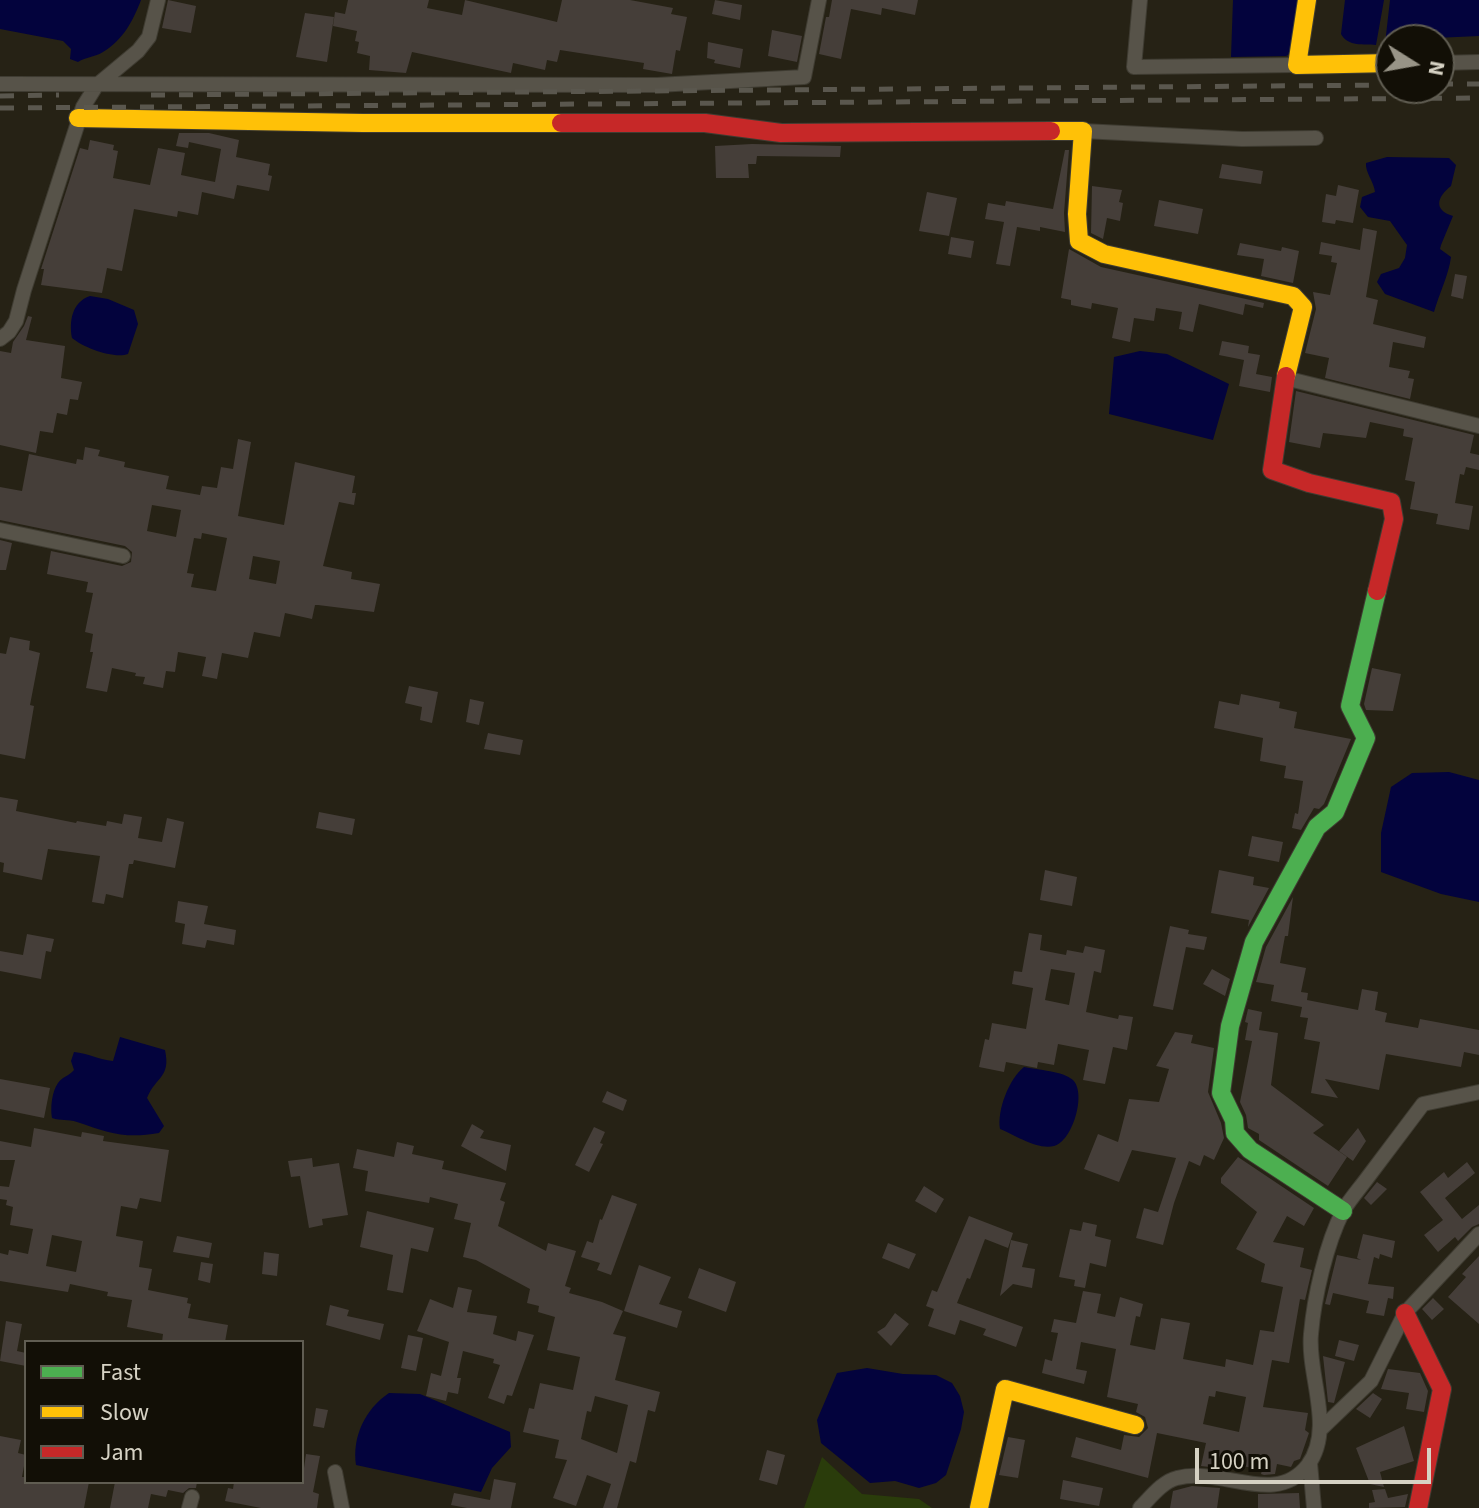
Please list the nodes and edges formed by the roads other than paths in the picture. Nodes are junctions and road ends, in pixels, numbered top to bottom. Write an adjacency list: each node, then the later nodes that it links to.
1 (158, 0): 10 (street)
2 (819, 0): 10 (street)
3 (1140, 0): 8 (street)
4 (1307, 0): 8 (street)
5 (1479, 62): 7 (street)
6 (1375, 63): 8 (street)
7 (1455, 63)
8 (1297, 65)
9 (0, 84): 10 (street)
10 (96, 86): 11 (street)
11 (78, 118): 12 (street); 14 (street)
12 (1083, 131): 13 (street); 15 (street)
13 (1316, 138)
14 (0, 339)
15 (1285, 378): 16 (street); 20 (street)
16 (1479, 426)
17 (0, 530): 18 (street)
18 (123, 556)
19 (1479, 1092): 20 (street)
20 (1343, 1211): 24 (street)
21 (1476, 1240): 22 (street)
22 (1405, 1313): 24 (street); 31 (street)
23 (1135, 1425): 28 (street)
24 (1321, 1429): 25 (street)
25 (1310, 1463): 29 (street); 30 (street)
26 (335, 1472): 27 (street)
27 (342, 1508)
28 (979, 1508)
29 (1140, 1508)
30 (1314, 1508)
31 (1418, 1508)

